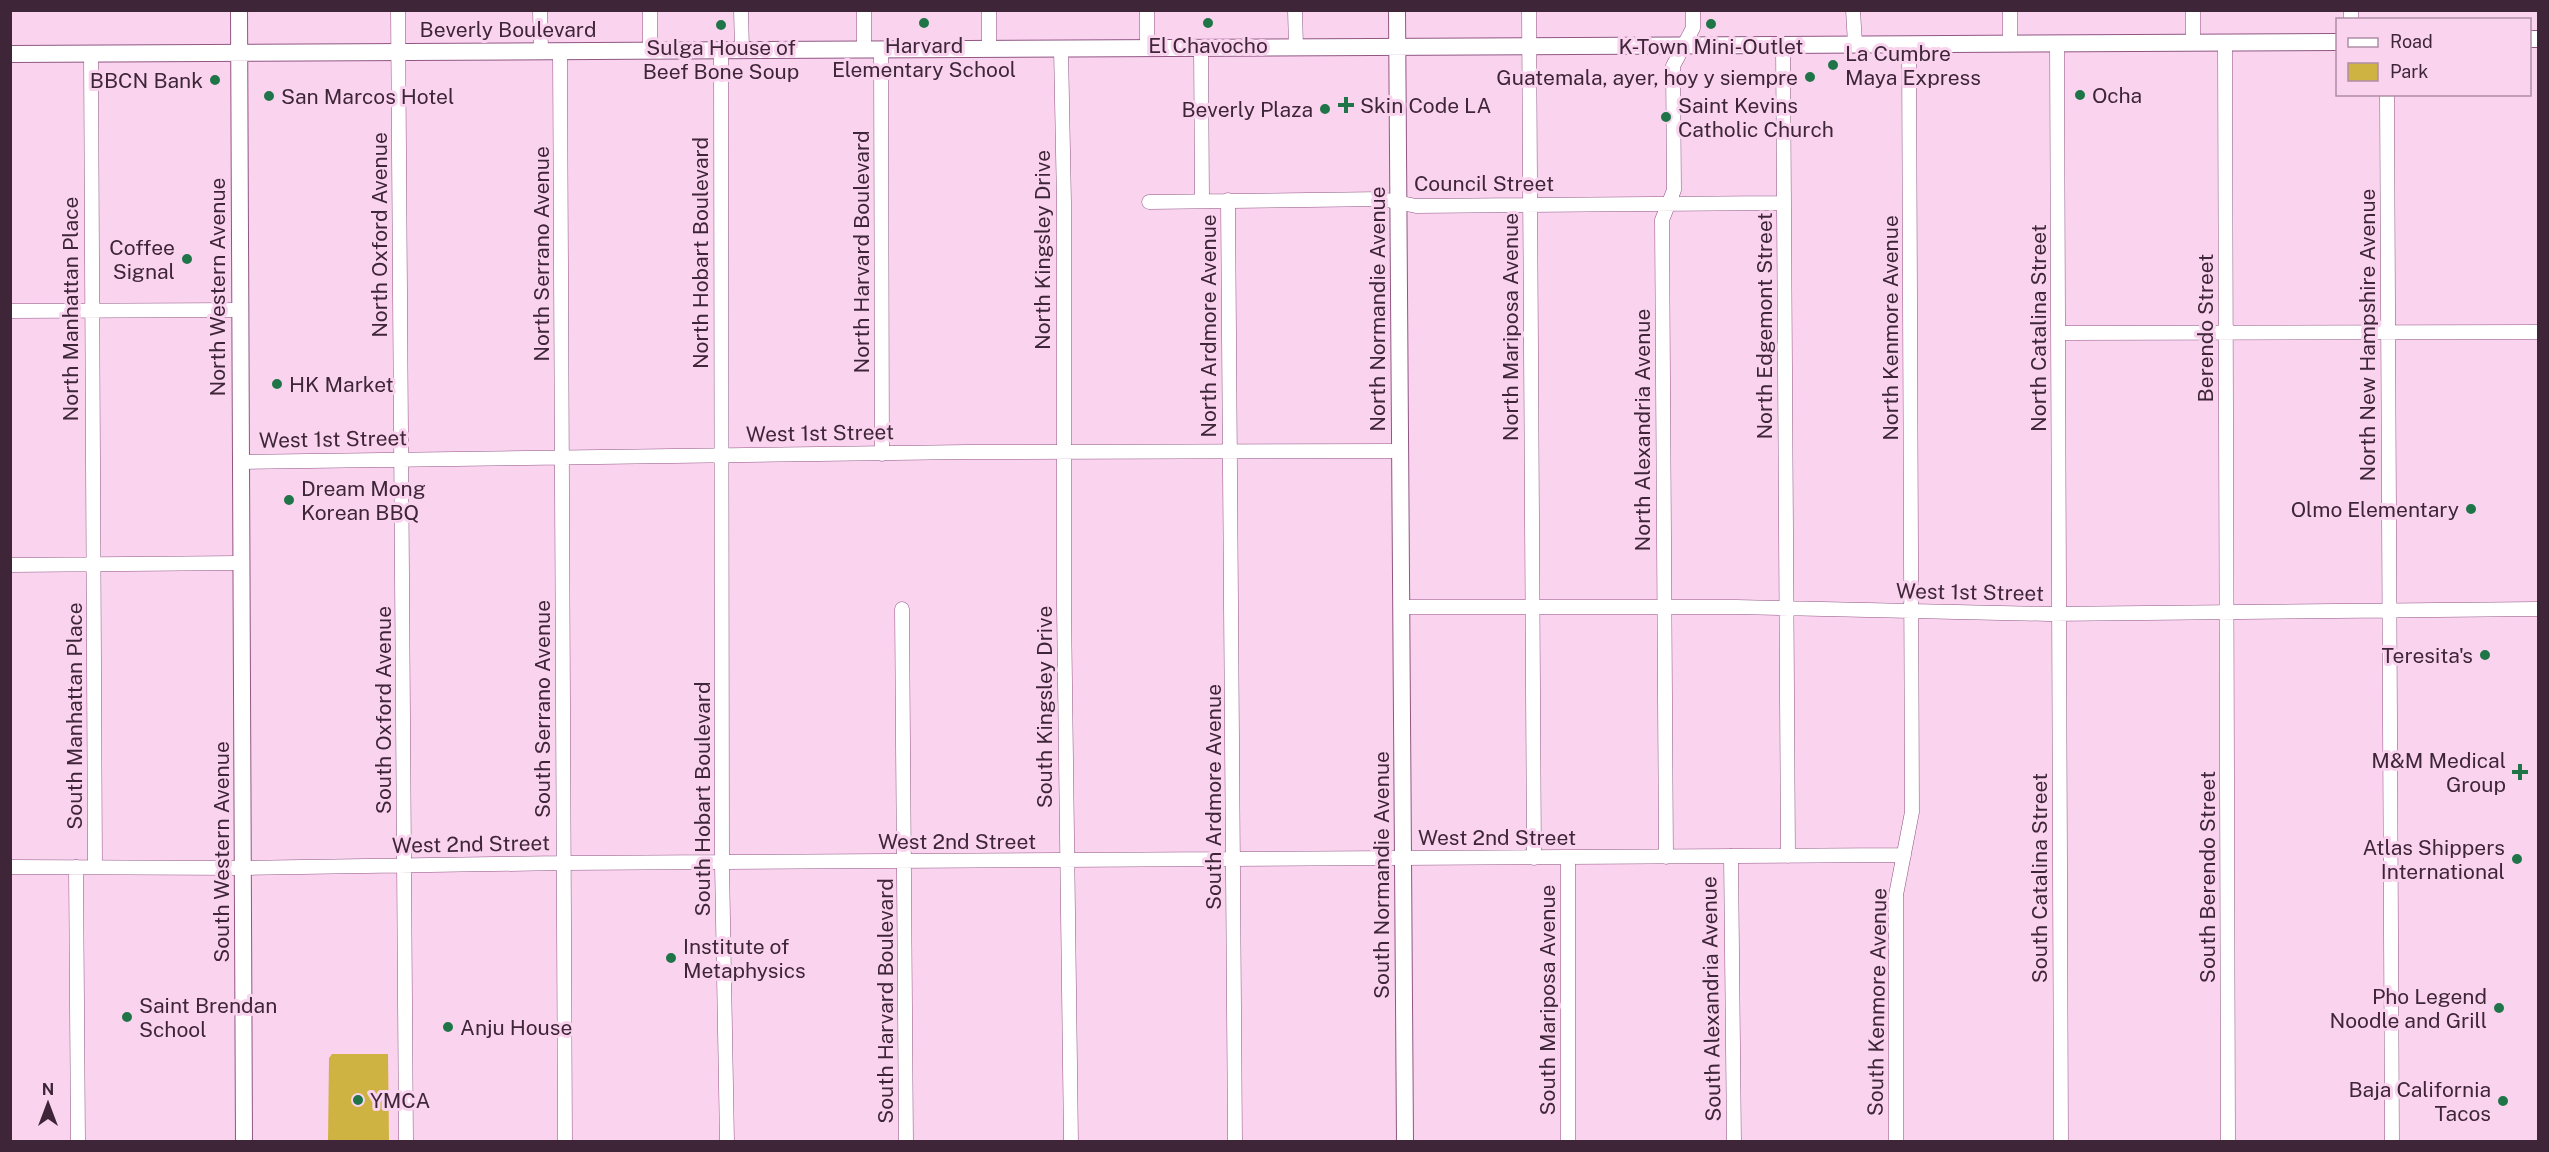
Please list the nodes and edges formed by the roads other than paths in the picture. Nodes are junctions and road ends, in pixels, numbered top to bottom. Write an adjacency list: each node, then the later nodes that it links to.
1 (239, 10): 40 (main road, North Western Avenue)
2 (398, 10): 39 (street, North Oxford Avenue)
3 (540, 10): 37 (street)
4 (650, 10): 32 (street)
5 (741, 10): 34 (street)
6 (864, 10): 35 (street)
7 (989, 10): 30 (street)
8 (1147, 10): 27 (street)
9 (1295, 10): 29 (street)
10 (1397, 10): 25 (main road, North Normandie Avenue)
11 (1529, 10): 26 (street, North Mariposa Avenue)
12 (1693, 10): 20 (street, North Alexandria Avenue)
13 (1853, 10): 22 (street)
14 (2010, 10): 17 (street)
15 (2193, 10): 19 (street)
16 (2336, 42): 24 (main road, Beverly Boulevard)
17 (2010, 43): 18 (main road, Beverly Boulevard); 23 (main road, Beverly Boulevard)
18 (2057, 43): 19 (main road, Beverly Boulevard); 56 (street, North Catalina Street)
19 (2193, 43): 24 (main road, Beverly Boulevard)
20 (1684, 44): 21 (main road, Beverly Boulevard); 26 (main road, Beverly Boulevard); 49 (street, North Alexandria Avenue)
21 (1783, 44): 22 (main road, Beverly Boulevard); 48 (street, North Edgemont Street)
22 (1855, 44): 23 (main road, Beverly Boulevard)
23 (1909, 44): 76 (street, North Kenmore Avenue)
24 (2226, 44): 57 (street, Berendo Street)
25 (1398, 46): 26 (main road, Beverly Boulevard); 29 (main road, Beverly Boulevard); 47 (main road, North Normandie Avenue)
26 (1529, 46): 50 (street, North Mariposa Avenue)
27 (1147, 47): 28 (main road, Beverly Boulevard); 31 (main road, Beverly Boulevard)
28 (1201, 47): 29 (main road, Beverly Boulevard); 44 (street, North Ardmore Avenue)
29 (1296, 47)
30 (989, 48): 31 (main road, Beverly Boulevard); 36 (main road, Beverly Boulevard)
31 (1060, 49): 59 (street, North Kingsley Drive)
32 (650, 50): 33 (main road, Beverly Boulevard); 38 (main road, Beverly Boulevard)
33 (721, 50): 34 (main road, Beverly Boulevard); 62 (street, North Hobart Boulevard)
34 (742, 50): 35 (main road, Beverly Boulevard)
35 (864, 50): 36 (main road, Beverly Boulevard)
36 (881, 50): 61 (street, North Harvard Boulevard)
37 (541, 51): 38 (main road, Beverly Boulevard); 39 (main road, Beverly Boulevard)
38 (560, 51): 63 (street, North Serrano Avenue)
39 (399, 52): 40 (main road, Beverly Boulevard); 64 (street, North Oxford Avenue)
40 (239, 53): 42 (main road, Beverly Boulevard); 51 (main road, North Western Avenue)
41 (10, 54): 42 (main road, Beverly Boulevard)
42 (91, 54): 53 (street, North Manhattan Place)
43 (2387, 96): 54 (street, North New Hampshire Avenue)
44 (1202, 200): 45 (street, Council Street); 46 (street, Council Street)
45 (1228, 200): 47 (street, Council Street); 60 (street, North Ardmore Avenue)
46 (1149, 202)
47 (1400, 203): 50 (street, Council Street); 58 (main road, North Normandie Avenue)
48 (1784, 203): 49 (street, Council Street); 72 (street, North Edgemont Street)
49 (1670, 204): 50 (street, Council Street); 71 (street, North Alexandria Avenue)
50 (1531, 205): 70 (street, North Mariposa Avenue)
51 (240, 310): 53 (street); 65 (main road, North Western Avenue)
52 (10, 311): 53 (street)
53 (91, 311): 68 (street, North Manhattan Place)
54 (2388, 332): 55 (street); 57 (street); 75 (street, North New Hampshire Avenue)
55 (2538, 332)
56 (2059, 333): 57 (street); 78 (street, North Catalina Street)
57 (2226, 333): 77 (street, Berendo Street)
58 (1400, 451): 60 (street, West 1st Street); 69 (main road, North Normandie Avenue)
59 (1064, 452): 60 (street, West 1st Street); 61 (street, West 1st Street); 87 (street, South Kingsley Drive)
60 (1230, 452): 83 (street, South Ardmore Avenue)
61 (882, 454): 62 (street, West 1st Street)
62 (722, 456): 63 (street, West 1st Street); 90 (street, South Hobart Boulevard)
63 (563, 457): 64 (street, West 1st Street); 89 (street, South Serrano Avenue)
64 (402, 459): 65 (street, West 1st Street); 91 (street, South Oxford Avenue)
65 (240, 462): 66 (main road, North Western Avenue)
66 (241, 563): 68 (street); 95 (main road, South Western Avenue)
67 (10, 565): 68 (street)
68 (94, 565): 94 (street, South Manhattan Place)
69 (1401, 607): 70 (street, West 1st Street); 86 (main road, South Normandie Avenue)
70 (1533, 607): 71 (street, West 1st Street); 84 (street, South Mariposa Avenue)
71 (1665, 607): 72 (street, West 1st Street); 82 (street, North Alexandria Avenue)
72 (1787, 608): 76 (street, West 1st Street); 81 (street, North Edgemont Street)
73 (902, 609): 88 (street, South Harvard Boulevard)
74 (2538, 609): 75 (street, West 1st Street)
75 (2390, 611): 77 (street, West 1st Street); 110 (street, North New Hampshire Avenue)
76 (1911, 612): 78 (street, West 1st Street); 79 (street, South Kenmore Avenue)
77 (2227, 613): 78 (street, West 1st Street); 109 (street, South Berendo Street)
78 (2059, 614): 108 (street, South Catalina Street)
79 (1904, 855): 81 (street, West 2nd Street); 107 (street, South Kenmore Avenue)
80 (1731, 856): 81 (street, West 2nd Street); 82 (street, West 2nd Street); 106 (street, South Alexandria Avenue)
81 (1788, 856)
82 (1666, 857): 85 (street, West 2nd Street)
83 (1234, 858): 86 (street, West 2nd Street); 87 (street, West 2nd Street); 103 (street, South Ardmore Avenue)
84 (1534, 858): 85 (street, West 2nd Street); 86 (street, West 2nd Street)
85 (1568, 858): 105 (street, South Mariposa Avenue)
86 (1404, 859): 104 (main road, South Normandie Avenue)
87 (1067, 861): 88 (street, West 2nd Street); 102 (street, South Kingsley Drive)
88 (905, 862): 90 (street, West 2nd Street); 101 (street, South Harvard Boulevard)
89 (564, 863): 90 (street, West 2nd Street); 91 (street, West 2nd Street); 99 (street, South Serrano Avenue)
90 (722, 864): 100 (street, South Hobart Boulevard)
91 (405, 866): 95 (street, West 2nd Street); 98 (street, South Oxford Avenue)
92 (10, 867): 93 (street, West 2nd Street)
93 (76, 867): 94 (street, West 2nd Street); 96 (street)
94 (95, 867): 95 (street, West 2nd Street)
95 (244, 868): 97 (main road, South Western Avenue)
96 (78, 1142)
97 (244, 1142)
98 (406, 1142)
99 (565, 1142)
100 (727, 1142)
101 (906, 1142)
102 (1071, 1142)
103 (1235, 1142)
104 (1405, 1142)
105 (1568, 1142)
106 (1734, 1142)
107 (1896, 1142)
108 (2061, 1142)
109 (2228, 1142)
110 (2392, 1142)

